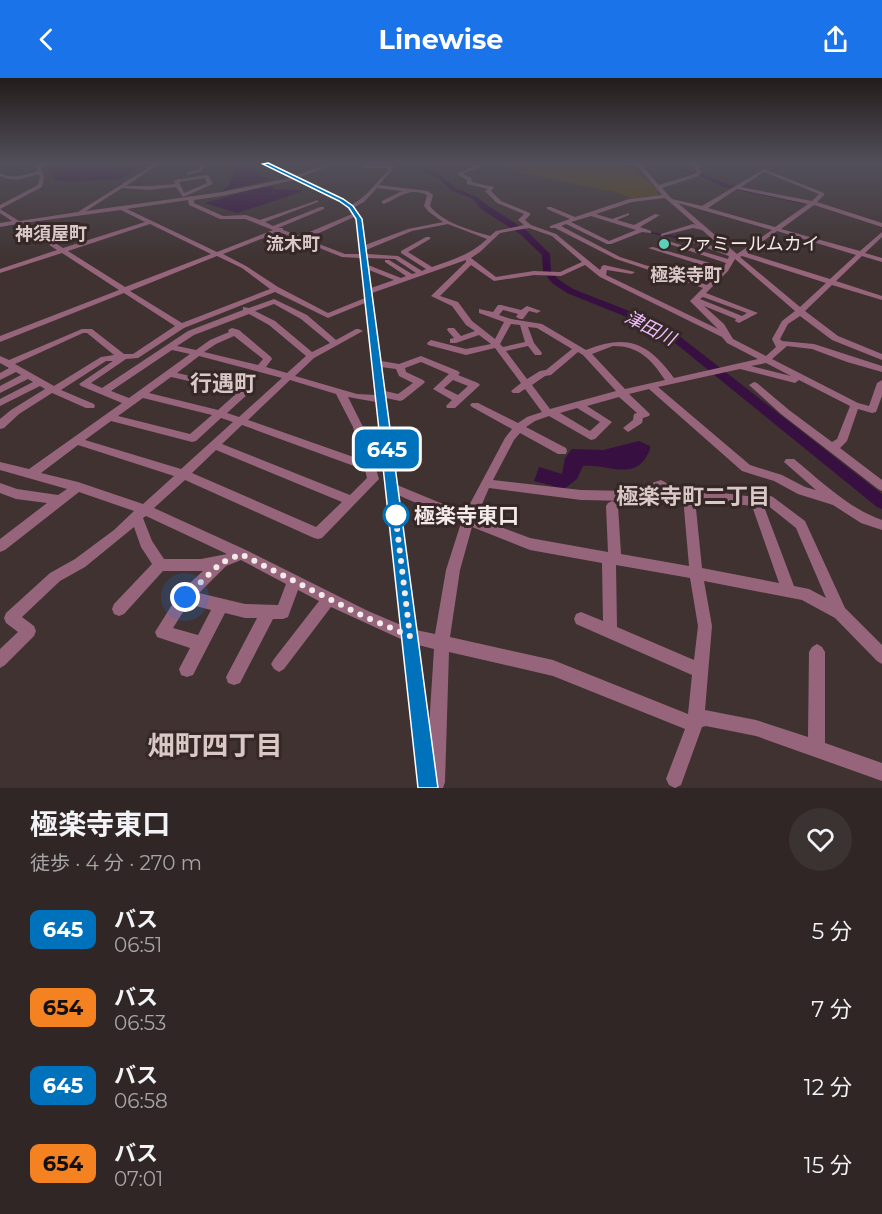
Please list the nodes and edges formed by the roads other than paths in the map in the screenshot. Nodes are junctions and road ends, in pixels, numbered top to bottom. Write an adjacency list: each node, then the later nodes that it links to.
1 (21, 197): 21 (street)
2 (105, 197): 25 (street)
3 (191, 197): 12 (street)
4 (328, 197): 23 (street)
5 (366, 197): 23 (street)
6 (393, 197): 14 (street)
7 (428, 197): 31 (street)
8 (492, 197): 36 (street)
9 (720, 197): 20 (street)
10 (785, 197): 15 (street)
11 (819, 197): 15 (street)
12 (186, 198): 18 (street); 30 (street)
13 (668, 198): 17 (street); 20 (street); 42 (street)
14 (384, 202)
15 (813, 203): 35 (street); 43 (street)
16 (319, 205): 22 (street); 22 (street); 38 (street)
17 (616, 205): 24 (street); 28 (street)
18 (122, 208): 25 (street); 29 (street)
19 (549, 208): 27 (street)
20 (703, 208): 43 (street)
21 (0, 209): 33 (street)
22 (293, 210): 30 (street)
23 (354, 211): 49 (street); 59 (street)
24 (594, 213): 27 (street); 28 (street)
25 (75, 215): 33 (street)
26 (657, 215): 41 (street)
27 (575, 219): 32 (street)
28 (613, 219): 41 (street)
29 (151, 222): 54 (street); 56 (street)
30 (261, 222): 38 (street)
31 (450, 222): 51 (street); 59 (street)
32 (566, 222): 37 (street); 44 (street)
33 (18, 223): 34 (street); 54 (street)
34 (0, 225)
35 (882, 225)
36 (526, 226): 40 (street); 51 (street)
37 (556, 226): 40 (street); 80 (street)
38 (278, 228): 49 (street); 56 (street)
39 (599, 228): 44 (street)
40 (543, 229): 66 (street)
41 (638, 229): 44 (street); 45 (street)
42 (705, 229): 47 (street); 58 (street)
43 (775, 229): 57 (street); 58 (street)
44 (586, 232)
45 (649, 232)
46 (882, 234): 57 (street)
47 (670, 235): 48 (street); 53 (street)
48 (694, 235)
49 (302, 238): 59 (street)
50 (428, 238): 61 (street)
51 (491, 238): 60 (street)
52 (651, 248): 62 (street)
53 (705, 250): 58 (street); 65 (street)
54 (63, 251): 70 (street); 79 (street)
55 (691, 252): 62 (street)
56 (217, 254): 78 (street); 79 (street)
57 (862, 254): 63 (street); 77 (street)
58 (739, 255): 65 (street); 77 (street); 88 (street)
59 (363, 257): 67 (street); 73 (street); 81 (street)
60 (469, 259): 66 (street); 68 (street); 98 (street)
61 (416, 260): 67 (street); 68 (street)
62 (694, 260): 69 (street)
63 (882, 260)
64 (387, 261): 67 (street)
65 (730, 262): 69 (street)
66 (585, 263): 75 (street)
67 (403, 267): 72 (street); 73 (street); 74 (street)
68 (431, 269): 72 (street)
69 (726, 270): 80 (street)
70 (0, 271)
71 (632, 272): 75 (street)
72 (421, 273): 74 (street)
73 (388, 274): 76 (street)
74 (410, 276): 76 (street)
75 (602, 276): 90 (street)
76 (399, 280): 81 (street)
77 (832, 282): 82 (street); 88 (street)
78 (275, 289): 81 (street); 84 (street)
79 (125, 290): 94 (street); 100 (street)
80 (705, 291): 83 (street); 83 (street)
81 (368, 295): 117 (street)
82 (882, 298)
83 (694, 301): 90 (street); 99 (street)
84 (237, 304): 85 (street); 94 (street)
85 (249, 310): 92 (street); 101 (street); 111 (street)
86 (482, 310): 91 (street)
87 (537, 311): 89 (street)
88 (799, 311): 106 (street); 112 (street)
89 (524, 313): 91 (street); 93 (street)
90 (681, 314): 99 (street)
91 (495, 315): 93 (street)
92 (219, 322): 97 (street); 104 (street)
93 (516, 322): 103 (street); 105 (street); 107 (street)
94 (181, 326): 113 (street)
95 (451, 330): 98 (street)
96 (359, 331): 101 (street)
97 (236, 332): 110 (street); 121 (street)
98 (481, 332): 105 (street)
99 (725, 335): 116 (street)
100 (0, 339)
101 (335, 343): 111 (street)
102 (431, 343): 108 (street)
103 (530, 343): 105 (street); 109 (street)
104 (170, 347): 110 (street); 138 (street)
105 (498, 347): 108 (street); 130 (street)
106 (781, 347): 116 (street); 122 (street)
107 (582, 351): 128 (street); 130 (street); 140 (street)
108 (466, 352): 114 (street)
109 (538, 353)
110 (197, 354): 121 (street); 123 (street)
111 (311, 356): 127 (street)
112 (882, 357)
113 (123, 358): 118 (street); 136 (street); 138 (street)
114 (477, 358)
115 (0, 359): 118 (street)
116 (766, 360): 119 (street); 132 (street)
117 (376, 363): 120 (street); 142 (street)
118 (13, 366): 124 (street); 126 (street)
119 (738, 366): 128 (street); 132 (street)
120 (400, 367): 125 (street); 142 (street)
121 (260, 368): 127 (street)
122 (882, 369)
123 (169, 374): 141 (street); 153 (street)
124 (28, 375): 129 (street); 135 (street)
125 (452, 376): 125 (street)
126 (0, 377)
127 (289, 377): 139 (street); 155 (street)
128 (671, 381): 134 (street)
129 (40, 382): 136 (street); 144 (street)
130 (526, 383): 137 (street); 152 (street)
131 (882, 383): 150 (street)
132 (813, 384): 147 (street)
133 (754, 385): 161 (street)
134 (651, 386): 140 (street); 176 (street)
135 (0, 390)
136 (53, 390): 148 (street); 151 (street)
137 (516, 391)
138 (103, 392): 143 (street)
139 (340, 392): 142 (street); 165 (street)
140 (622, 393): 146 (street); 158 (street)
141 (141, 394): 143 (street); 153 (street)
142 (379, 396): 172 (street)
143 (129, 402): 154 (street)
144 (0, 403)
145 (475, 405): 157 (street)
146 (579, 405): 152 (street); 152 (street)
147 (855, 405): 150 (street); 161 (street)
148 (90, 406)
149 (0, 409): 151 (street)
150 (877, 410)
151 (15, 412): 156 (street)
152 (549, 412): 157 (street)
153 (221, 414): 154 (street); 155 (street)
154 (109, 417): 159 (street)
155 (241, 420): 160 (street); 165 (street)
156 (0, 425)
157 (519, 427): 162 (street); 168 (street)
158 (628, 428)
159 (76, 441): 166 (street); 167 (street)
160 (214, 445): 167 (street); 175 (street)
161 (832, 447): 169 (street)
162 (562, 451)
163 (790, 462): 176 (street)
164 (0, 466): 166 (street)
165 (371, 468): 175 (street)
166 (32, 473): 170 (street)
167 (183, 474): 175 (street); 179 (street)
168 (486, 483): 173 (street); 180 (street)
169 (882, 486)
170 (78, 487): 174 (street); 179 (street)
171 (0, 488): 174 (street)
172 (393, 488): 180 (street); 198 (street)
173 (689, 493): 177 (street); 187 (street)
174 (60, 500): 182 (street)
175 (352, 501)
176 (837, 501): 181 (street)
177 (756, 502): 189 (street); 195 (street)
178 (612, 506): 184 (street)
179 (139, 512): 183 (street); 186 (street); 203 (street)
180 (469, 519): 184 (street); 200 (street)
181 (882, 525)
182 (0, 546)
183 (241, 554): 185 (street); 188 (street)
184 (612, 558): 187 (street); 197 (street)
185 (221, 563): 186 (street); 190 (street)
186 (160, 565): 193 (street)
187 (696, 573): 189 (street); 206 (street)
188 (294, 582): 191 (street); 194 (street)
189 (789, 590): 195 (street)
190 (185, 597): 192 (street); 199 (street)
191 (329, 599): 198 (street); 204 (street)
192 (222, 605): 194 (street); 199 (street)
193 (119, 609)
194 (269, 611): 207 (street)
195 (840, 613): 202 (street)
196 (581, 619): 197 (street)
197 (610, 632): 206 (street)
198 (410, 636): 200 (street); 212 (street)
199 (201, 643): 205 (street)
200 (441, 644): 208 (street); 213 (street)
201 (817, 652): 209 (street)
202 (882, 656)
203 (0, 660)
204 (279, 664)
205 (187, 669)
206 (700, 671): 208 (street)
207 (234, 677)
208 (696, 721): 209 (street); 211 (street)
209 (816, 749): 210 (street)
210 (882, 772)
211 (675, 779)
212 (428, 788)
213 (433, 788)

